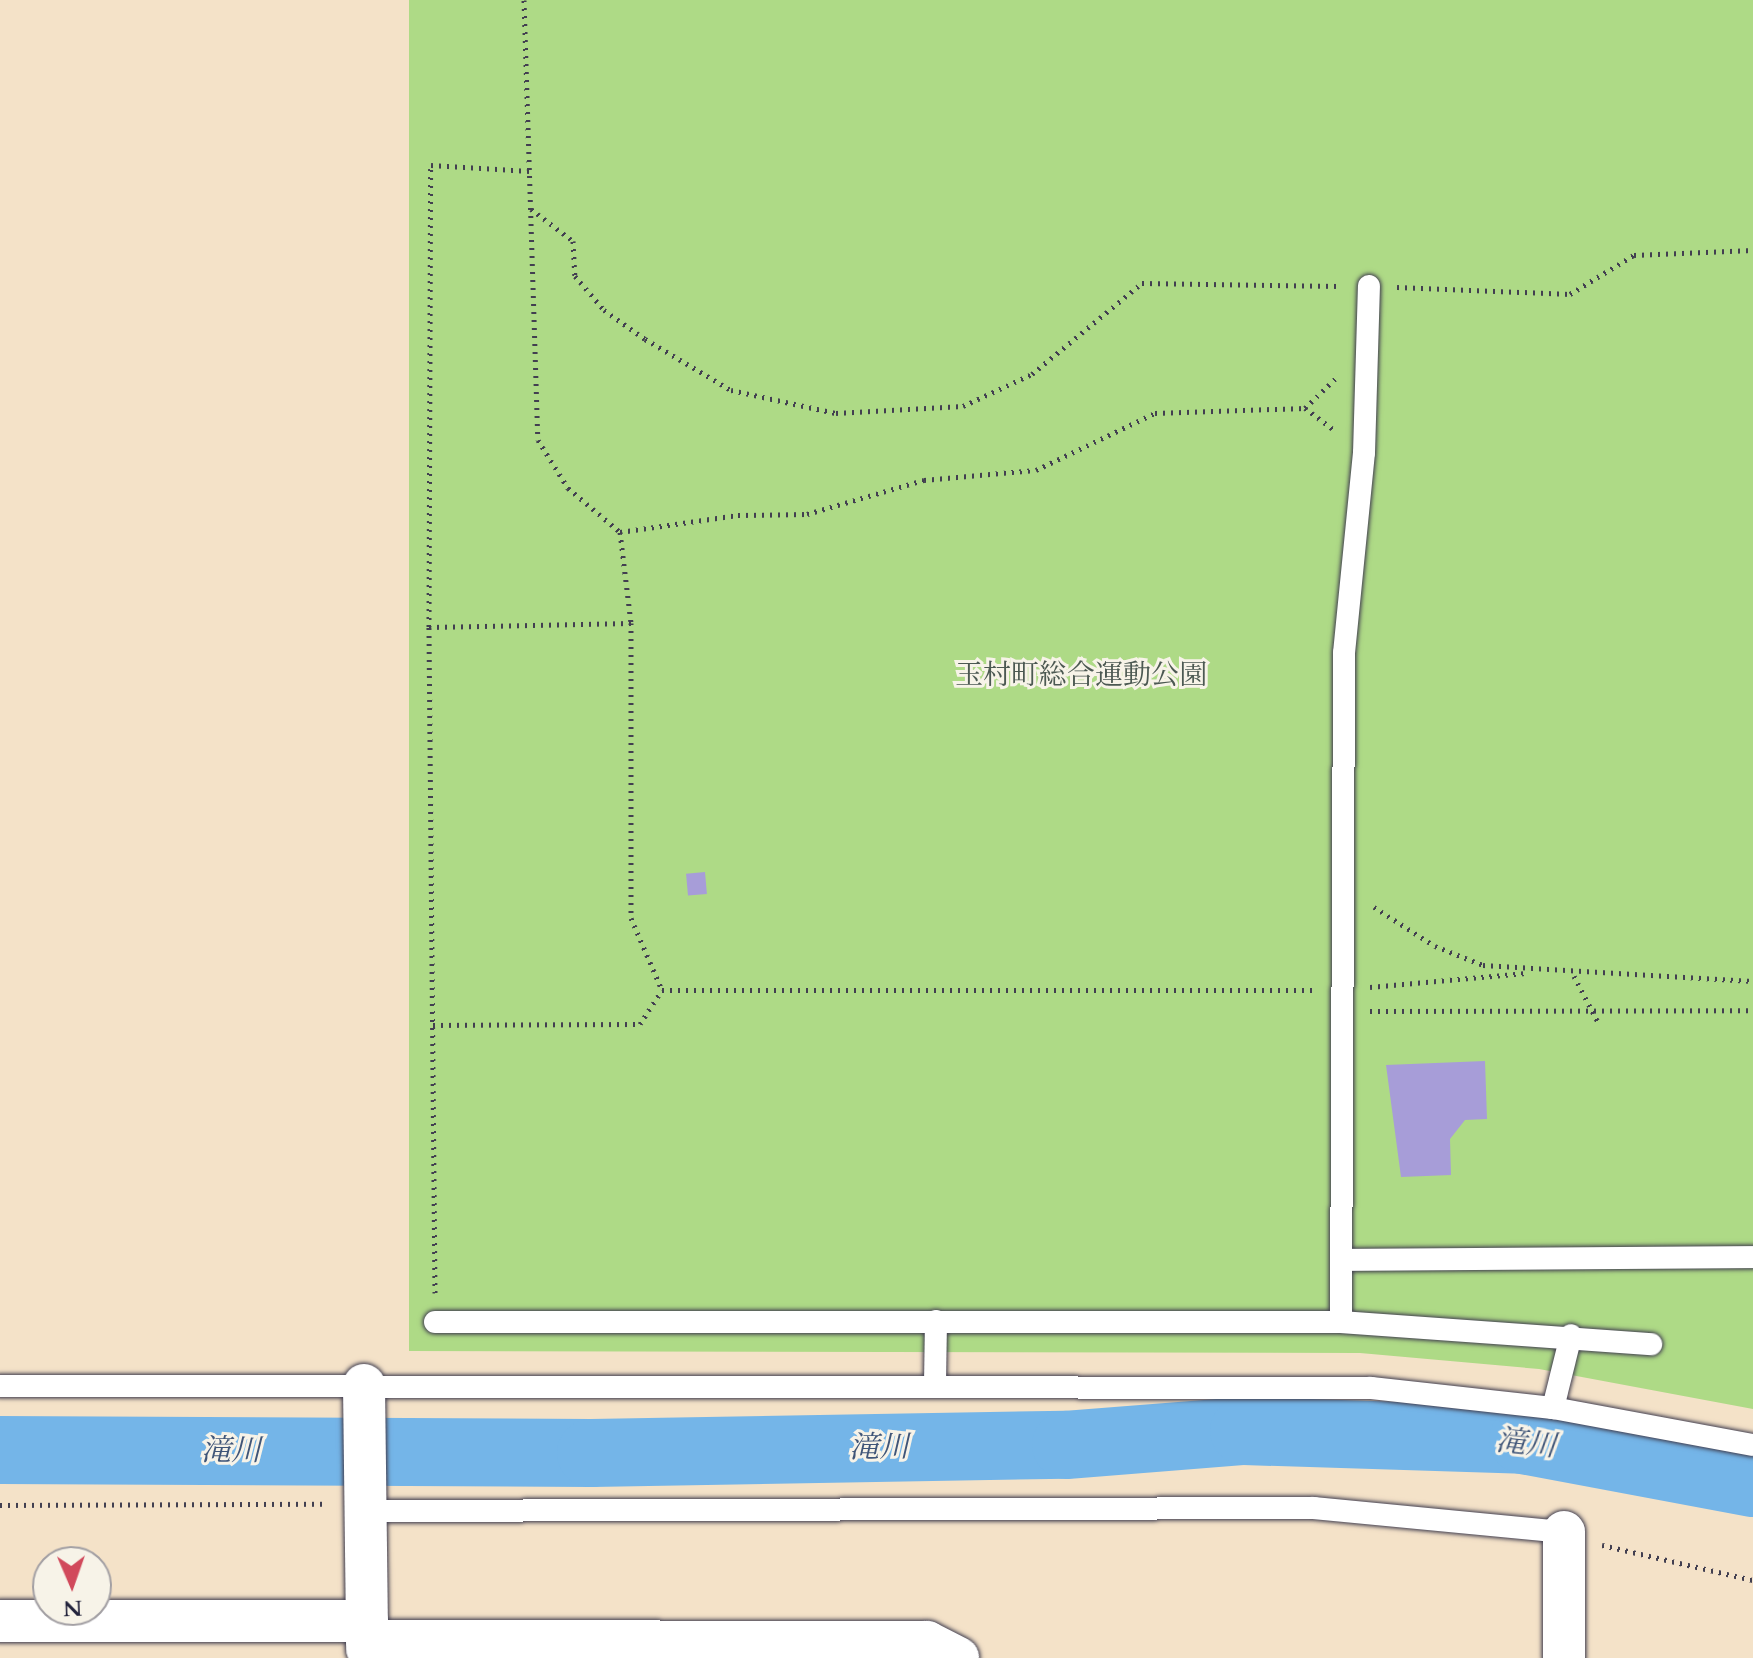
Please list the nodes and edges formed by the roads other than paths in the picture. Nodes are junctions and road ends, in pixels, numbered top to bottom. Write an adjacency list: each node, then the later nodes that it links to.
1 (1369, 286): 3 (lane)
2 (1753, 1257): 3 (lane)
3 (1342, 1260): 6 (lane)
4 (936, 1321): 5 (lane); 6 (lane); 9 (lane)
5 (435, 1322)
6 (1341, 1322): 7 (lane)
7 (1571, 1335): 8 (lane); 12 (lane)
8 (1651, 1344)
9 (935, 1384): 11 (lane); 12 (lane)
10 (0, 1386): 11 (lane)
11 (365, 1392): 14 (street)
12 (1553, 1408): 13 (lane)
13 (1753, 1445)
14 (365, 1502): 15 (lane); 17 (street)
15 (1564, 1532): 19 (street)
16 (0, 1621): 17 (street)
17 (367, 1640): 18 (street)
18 (958, 1658)
19 (1564, 1658)

